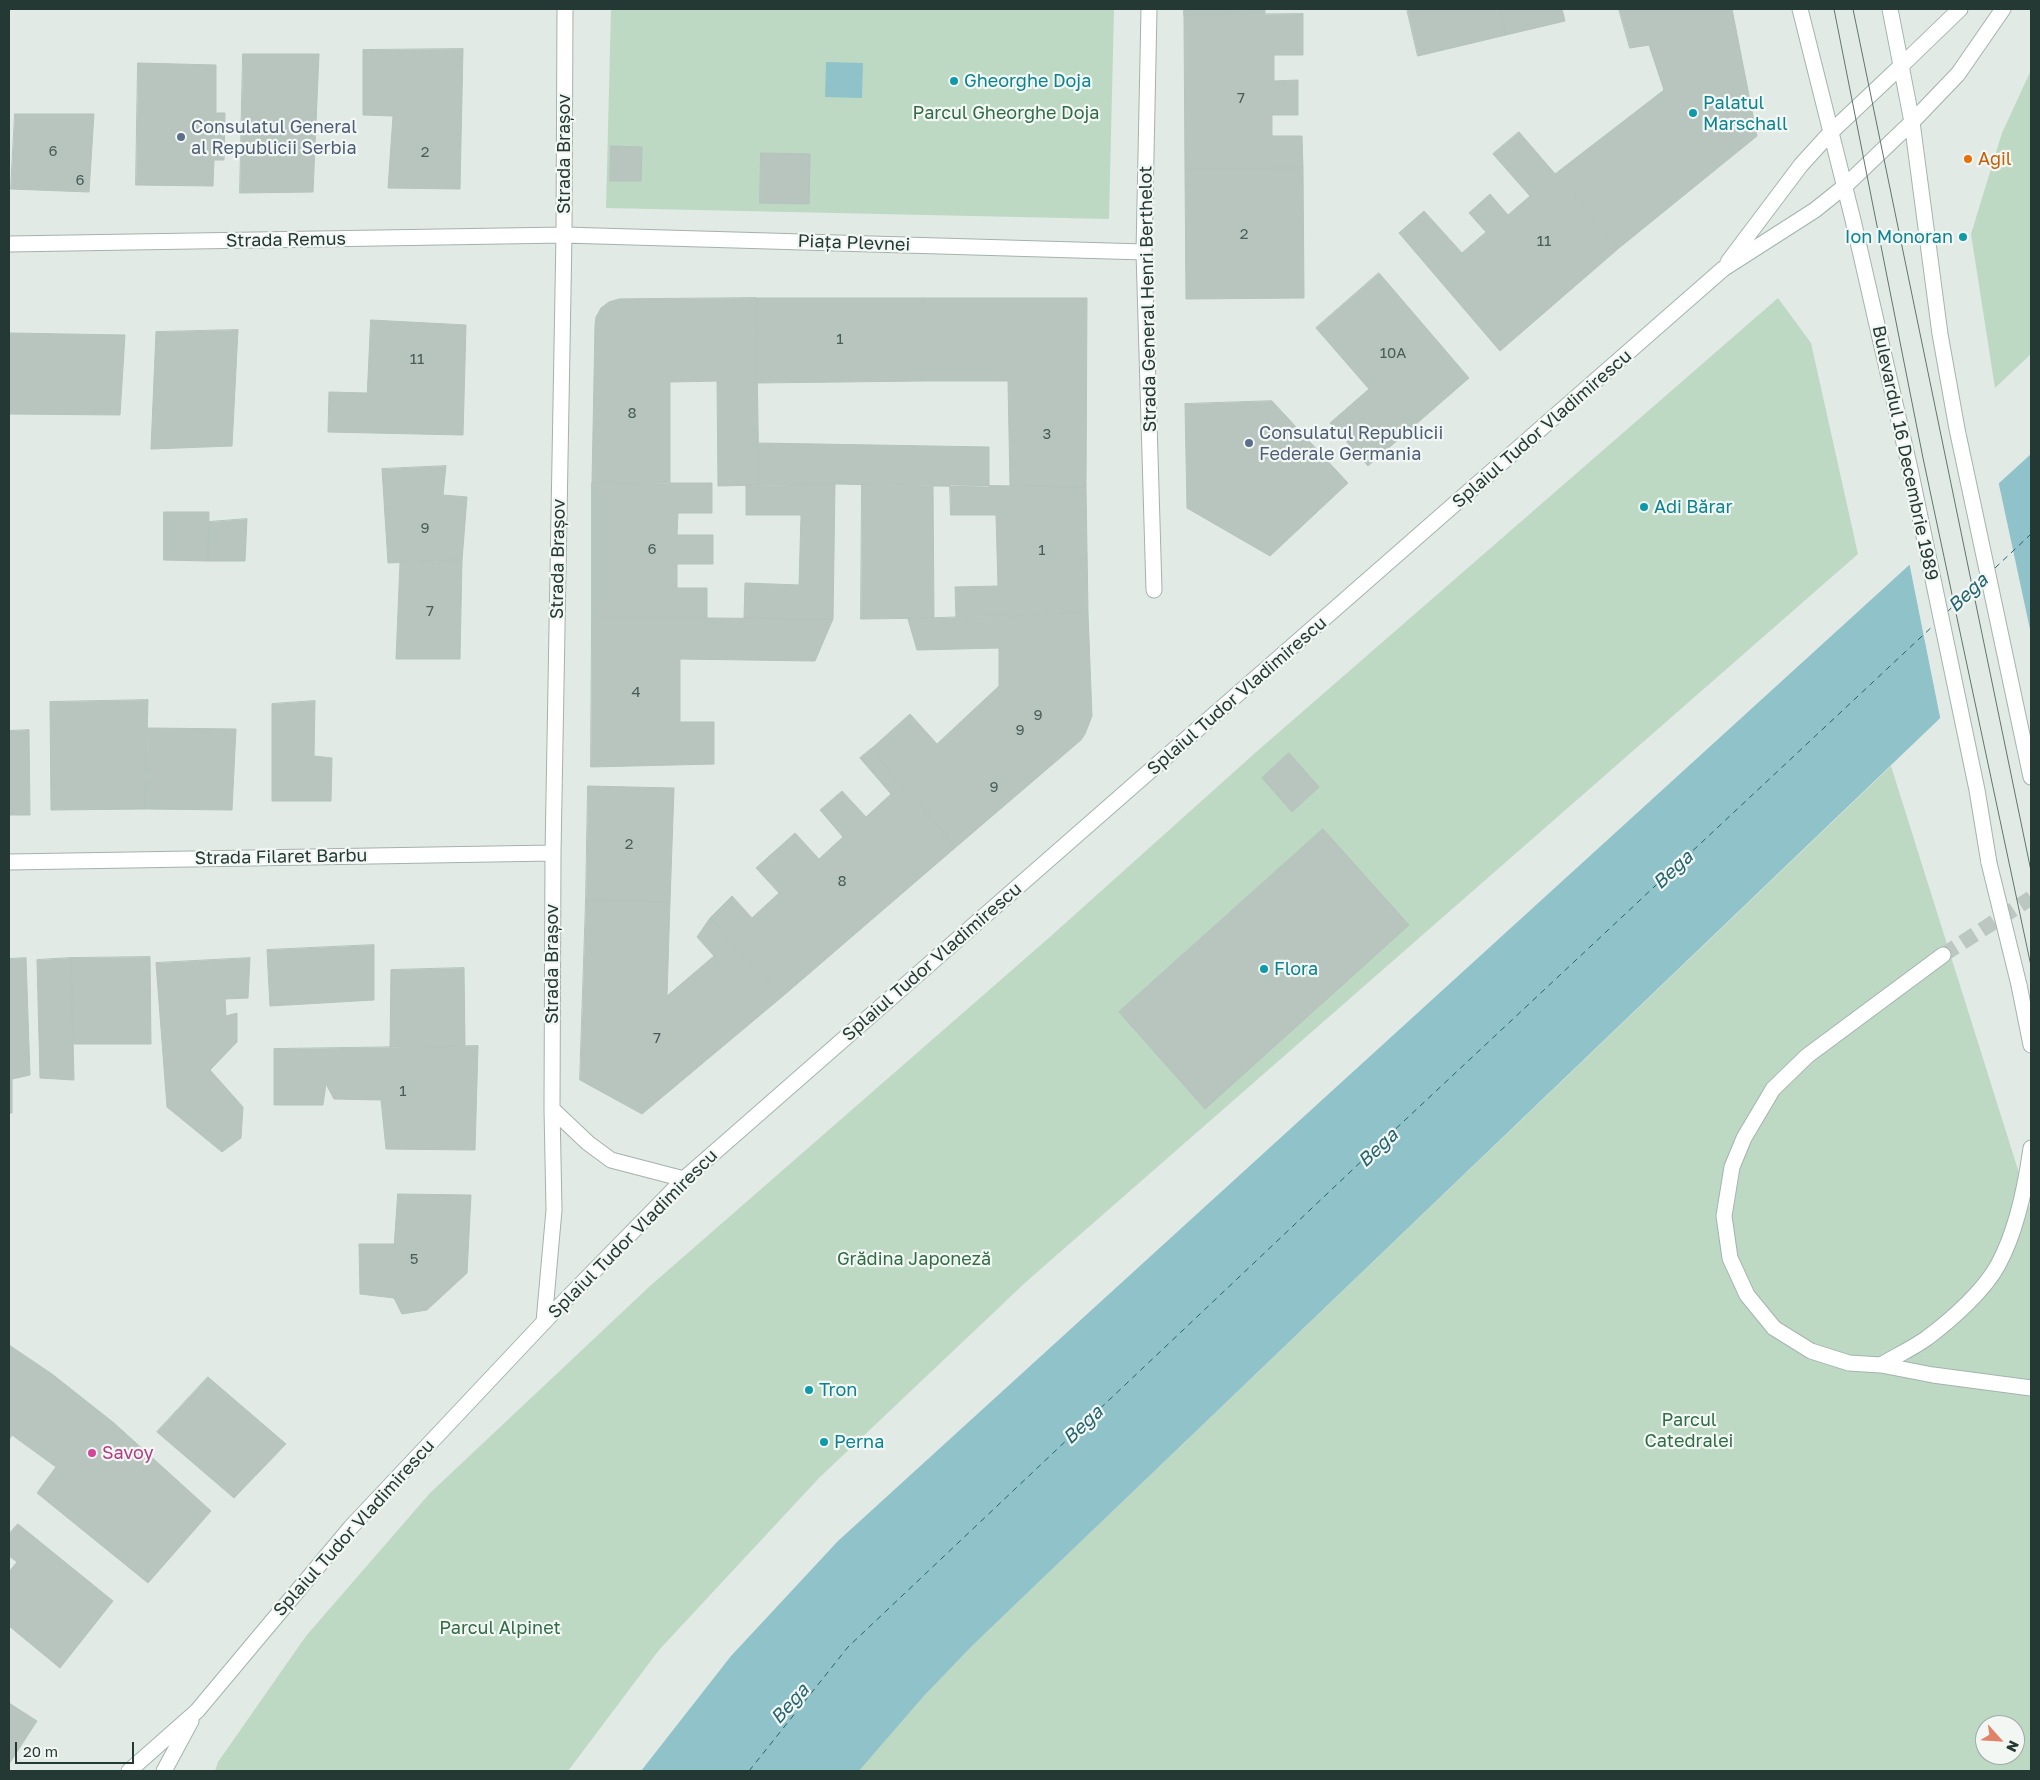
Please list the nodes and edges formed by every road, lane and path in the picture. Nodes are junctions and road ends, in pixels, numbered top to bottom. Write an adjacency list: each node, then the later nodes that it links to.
1 (566, 9): 11 (main road, Strada Brașov)
2 (1149, 9): 13 (main road, Strada General Henri Berthelot)
3 (1800, 9): 9 (main road, Bulevardul 16 Decembrie 1989)
4 (1890, 9): 7 (main road)
5 (1960, 9): 7 (main road, Splaiul Tudor Vladimirescu)
6 (2003, 9): 8 (main road, Splaiul Tudor Vladimirescu)
7 (1902, 65): 8 (main road); 9 (main road, Splaiul Tudor Vladimirescu)
8 (1912, 122): 10 (main road, Splaiul Tudor Vladimirescu); 16 (main road)
9 (1831, 132): 10 (main road, Bulevardul 16 Decembrie 1989); 14 (main road, Splaiul Tudor Vladimirescu)
10 (1845, 186): 14 (main road, Splaiul Tudor Vladimirescu); 20 (main road, Bulevardul 16 Decembrie 1989, bridge)
11 (564, 235): 12 (main road, Strada Remus); 13 (main road, Piața Plevnei); 17 (main road, Strada Brașov)
12 (9, 244)
13 (1144, 252): 15 (main road, Strada General Henri Berthelot)
14 (1723, 269): 23 (main road, Splaiul Tudor Vladimirescu)
15 (1154, 590)
16 (2031, 776)
17 (553, 853): 18 (main road, Strada Filaret Barbu); 21 (main road, Strada Brașov)
18 (9, 862)
19 (1944, 955): 25 (main road)
20 (2031, 1045)
21 (552, 1109): 23 (main road); 24 (main road, Strada Brașov)
22 (2031, 1148): 25 (main road)
23 (684, 1179): 24 (main road, Splaiul Tudor Vladimirescu)
24 (544, 1322): 27 (main road, Splaiul Tudor Vladimirescu)
25 (1881, 1365): 26 (main road)
26 (2031, 1388)
27 (197, 1711): 28 (main road, Splaiul Tudor Vladimirescu); 29 (main road, Splaiul Tudor Vladimirescu)
28 (128, 1771)
29 (164, 1771)

